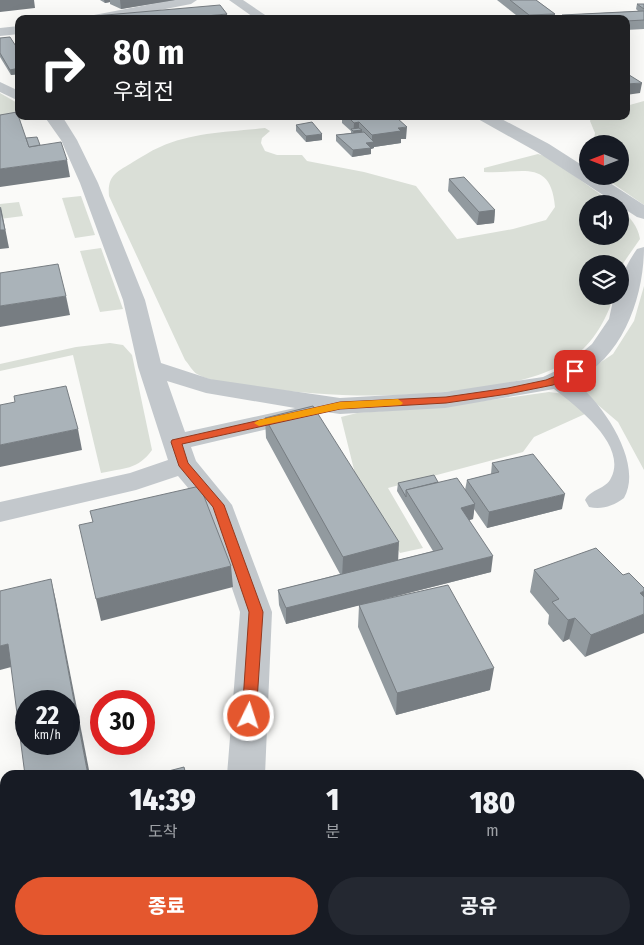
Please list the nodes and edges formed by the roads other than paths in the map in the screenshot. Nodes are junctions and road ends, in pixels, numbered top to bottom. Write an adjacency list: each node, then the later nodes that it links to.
1 (191, 0): 3 (street)
2 (235, 0): 4 (street)
3 (114, 15)
4 (259, 15)
5 (15, 30): 6 (street)
6 (0, 32)
7 (0, 86): 8 (street)
8 (15, 95)
9 (57, 120): 13 (street)
10 (491, 120): 11 (street)
11 (644, 213)
12 (644, 253): 14 (street)
13 (150, 367): 15 (street); 16 (street)
14 (556, 380): 15 (street); 17 (street)
15 (340, 406): 16 (street)
16 (180, 453): 19 (street); 20 (street)
17 (635, 481): 18 (street)
18 (599, 500)
19 (0, 512)
20 (246, 770)

